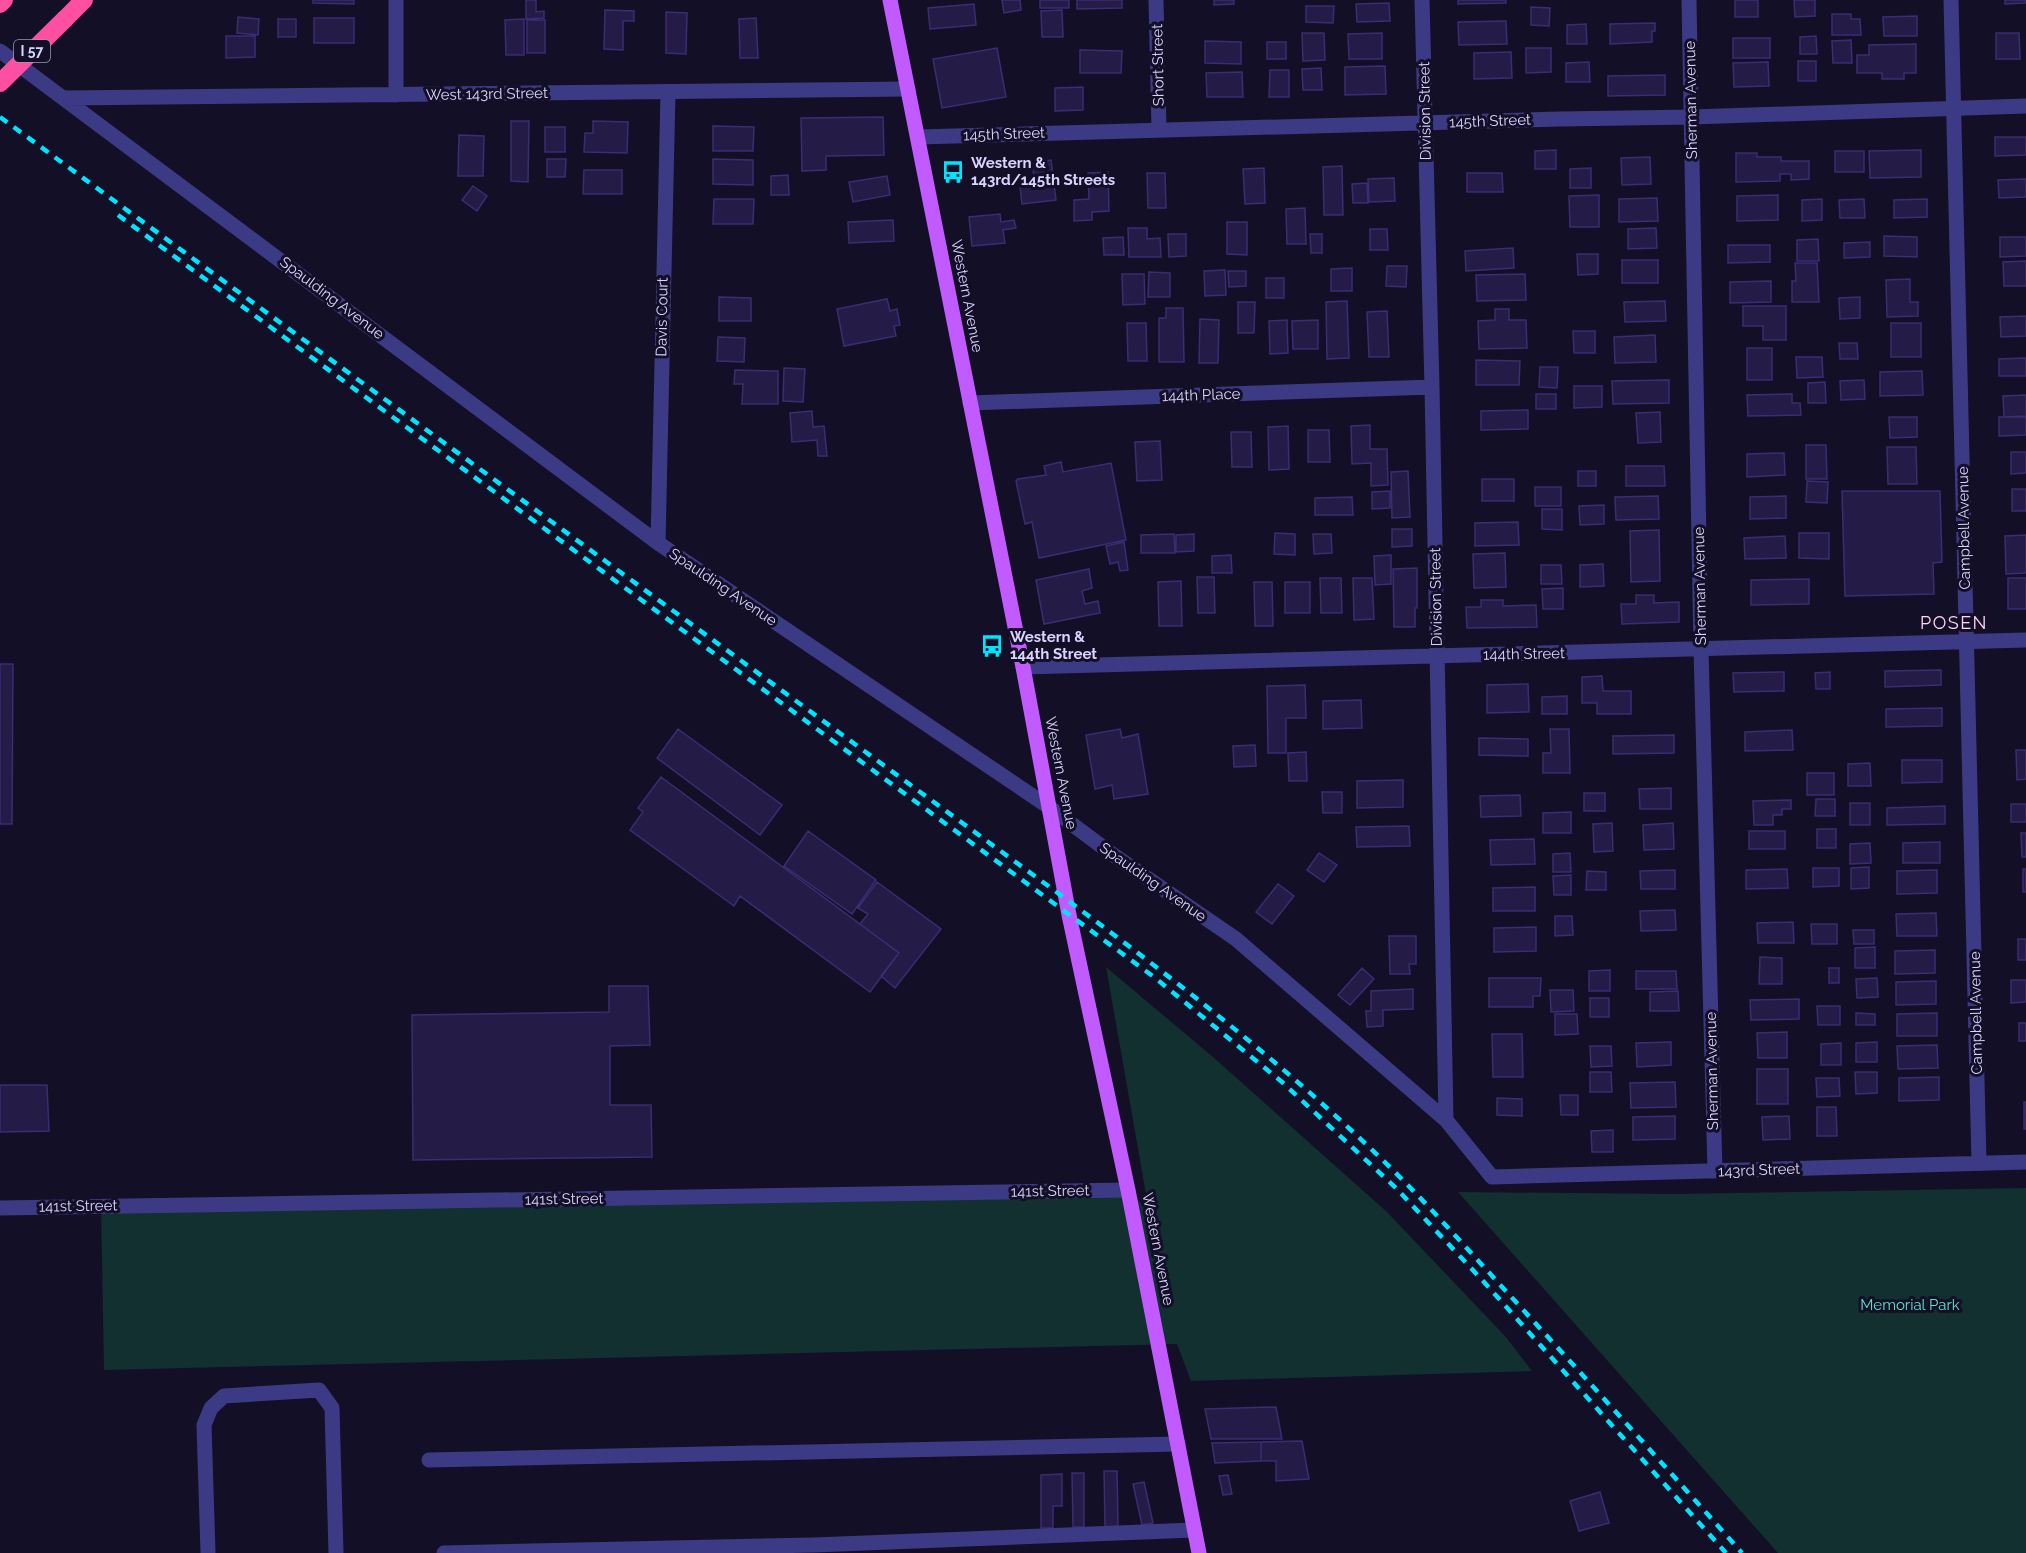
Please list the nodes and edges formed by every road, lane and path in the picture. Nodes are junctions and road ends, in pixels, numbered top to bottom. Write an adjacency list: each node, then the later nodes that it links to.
1 (4, 0): 9 (highway)
2 (84, 0): 11 (highway, I 57, bridge)
3 (396, 0): 14 (street)
4 (890, 0): 12 (main road, Western Avenue)
5 (1156, 0): 20 (street, Short Street)
6 (1422, 0): 19 (street, Division Street)
7 (1689, 0): 18 (street, Sherman Avenue)
8 (1951, 0): 17 (street, Campbell Avenue)
9 (0, 4)
10 (0, 51): 15 (street, Spaulding Avenue)
11 (0, 83)
12 (908, 89): 13 (street, West 143rd Street); 21 (main road, Western Avenue)
13 (668, 92): 14 (street, West 143rd Street); 24 (street, Davis Court)
14 (396, 95): 15 (street, West 143rd Street)
15 (65, 98): 24 (street, Spaulding Avenue)
16 (2026, 106): 17 (street, 145th Street)
17 (1954, 108): 18 (street, 145th Street); 26 (street, Campbell Avenue)
18 (1692, 117): 19 (street, 145th Street); 27 (street, Sherman Avenue)
19 (1425, 123): 20 (street, 145th Street); 22 (street, Division Street)
20 (1159, 130): 21 (street, 145th Street)
21 (918, 137): 23 (main road, Western Avenue)
22 (1432, 387): 23 (street, 144th Place); 28 (street, Division Street)
23 (970, 403): 29 (main road, Western Avenue)
24 (658, 543): 30 (street, Spaulding Avenue)
25 (2026, 640): 26 (street, 144th Street)
26 (1967, 642): 27 (street, 144th Street); 33 (street, Campbell Avenue)
27 (1701, 649): 28 (street, 144th Street); 34 (street, Sherman Avenue)
28 (1437, 656): 29 (street, 144th Street); 31 (street, Division Street)
29 (1023, 667): 30 (main road, Western Avenue)
30 (1049, 807): 31 (street, Spaulding Avenue); 35 (main road, Western Avenue)
31 (1446, 1120): 34 (street, 143rd Street)
32 (2026, 1162): 33 (street, 143rd Street)
33 (1979, 1163): 34 (street, 143rd Street)
34 (1715, 1171)
35 (1128, 1190): 36 (street, 141st Street); 37 (main road, Western Avenue)
36 (0, 1208)
37 (1178, 1444): 38 (street); 39 (main road, Western Avenue)
38 (429, 1460)
39 (1194, 1530): 42 (street); 43 (main road, Western Avenue)
40 (208, 1553): 41 (street)
41 (336, 1553)
42 (444, 1553)
43 (1199, 1553)

